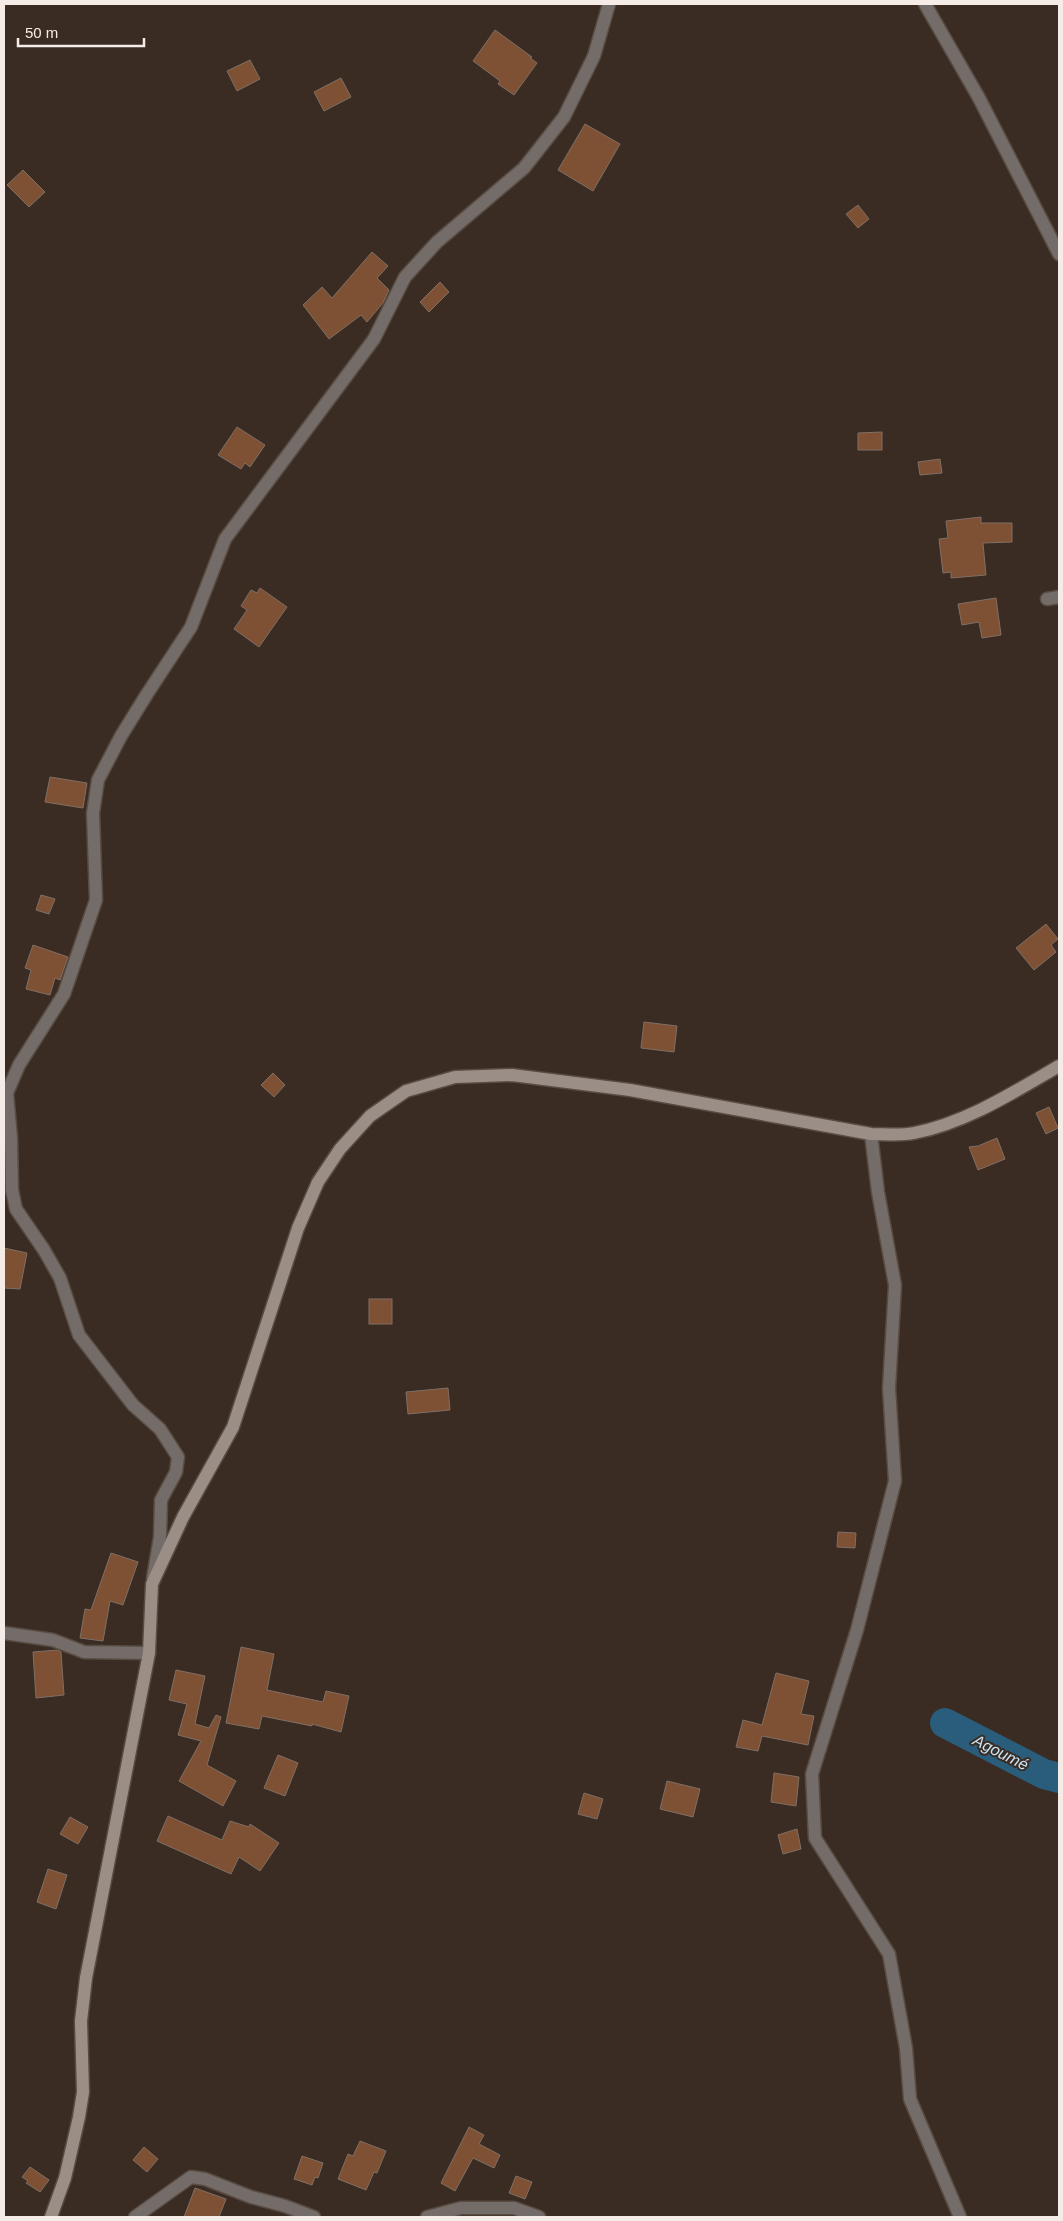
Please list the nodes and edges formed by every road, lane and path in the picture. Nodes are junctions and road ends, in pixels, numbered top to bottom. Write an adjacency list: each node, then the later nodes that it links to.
1 (609, 4): 6 (street)
2 (925, 4): 3 (street)
3 (1059, 254)
4 (1059, 1066): 5 (street)
5 (872, 1134): 6 (street); 14 (street)
6 (152, 1584): 8 (street)
7 (4, 1633): 8 (street)
8 (149, 1653): 9 (street)
9 (51, 2217)
10 (135, 2217): 11 (street)
11 (314, 2217)
12 (427, 2217): 13 (street)
13 (539, 2217)
14 (960, 2217)

